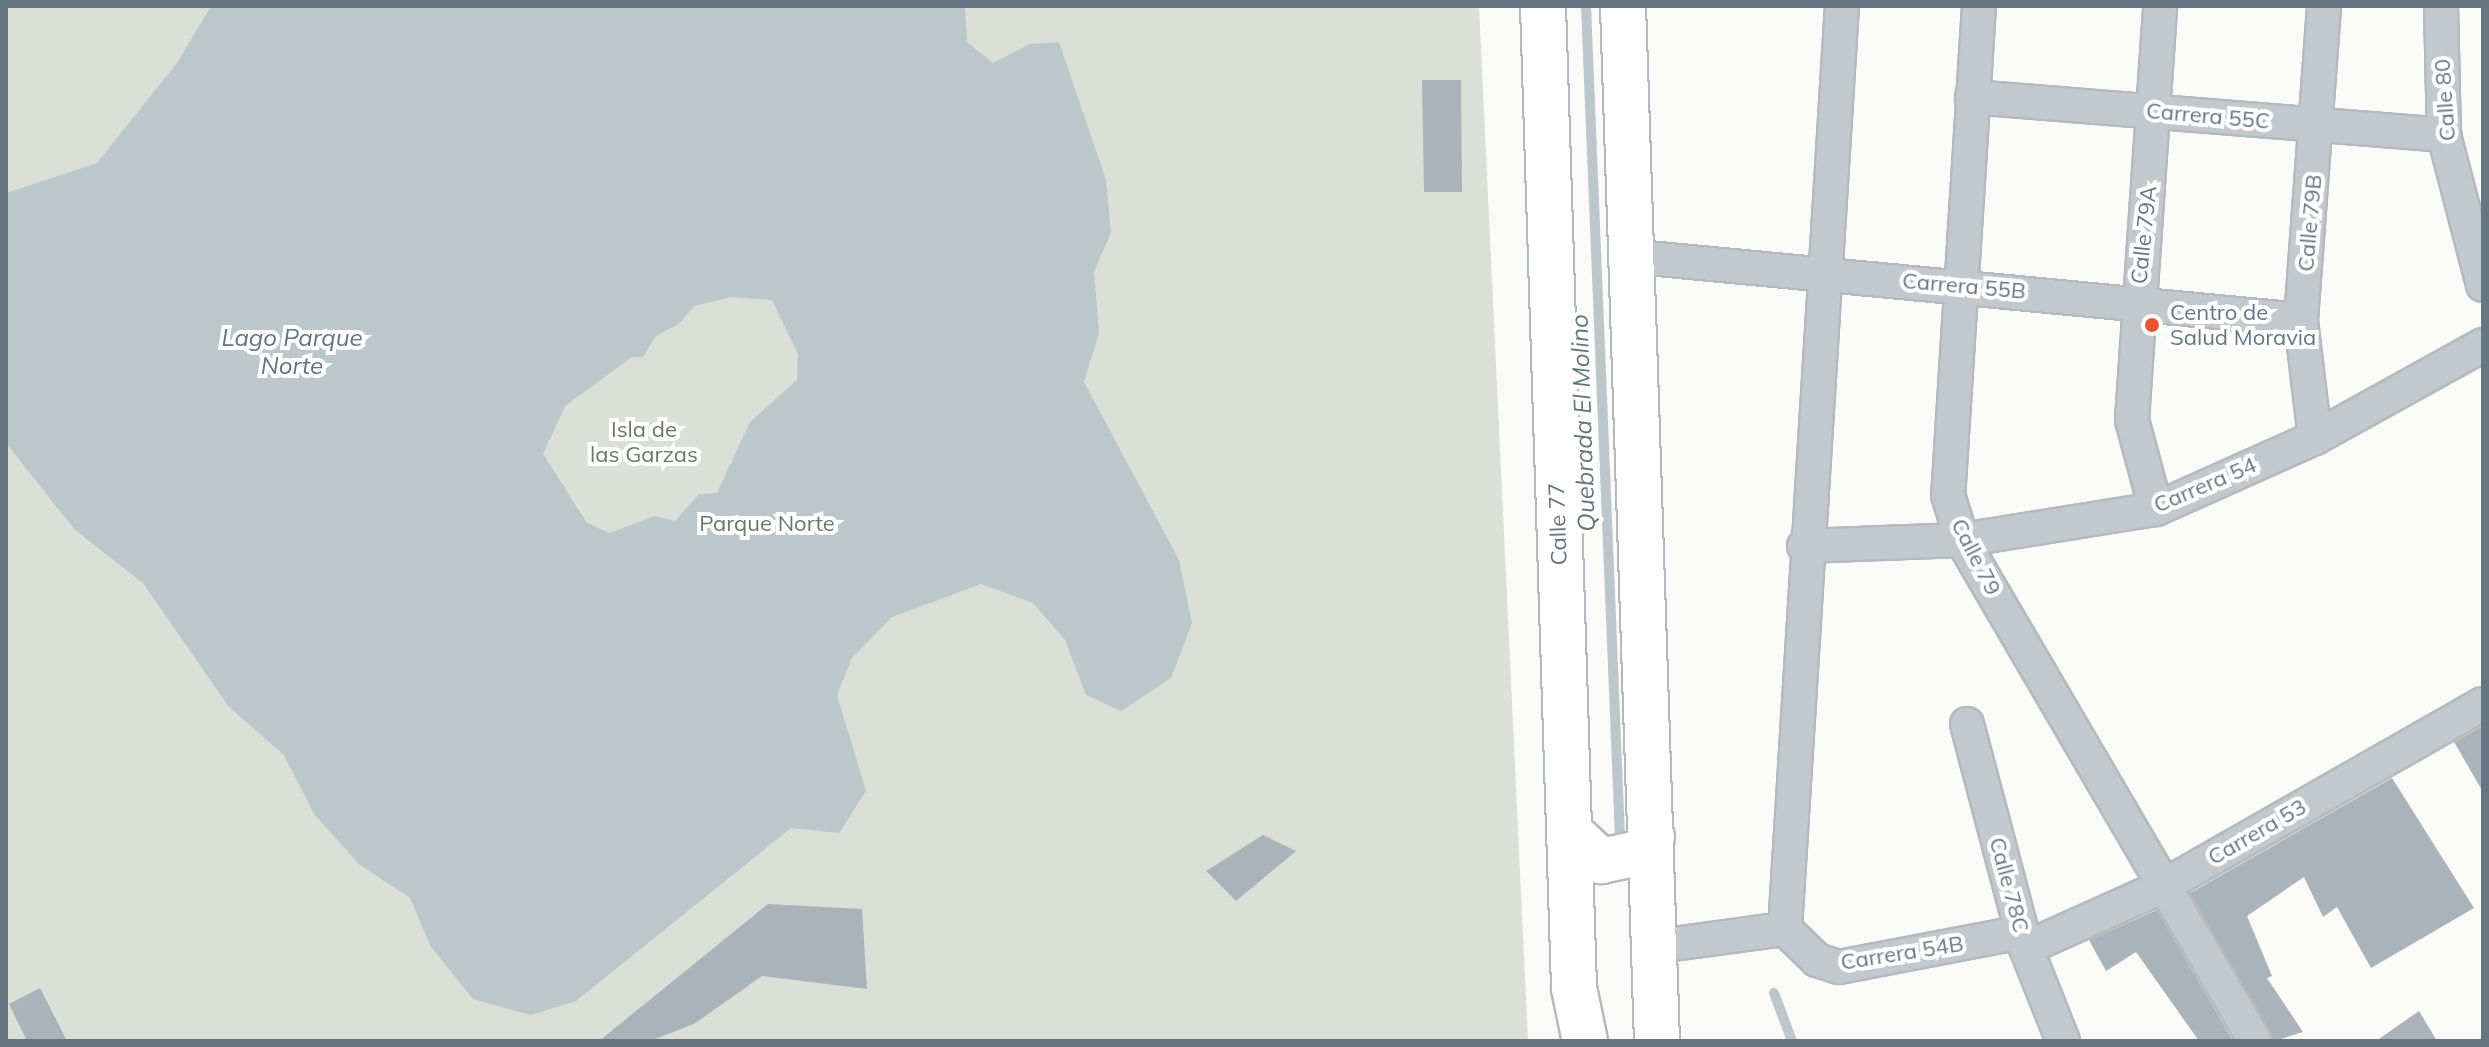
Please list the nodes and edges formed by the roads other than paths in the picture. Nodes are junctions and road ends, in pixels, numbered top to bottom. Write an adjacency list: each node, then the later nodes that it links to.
1 (1543, 6): 25 (main road, Calle 77)
2 (1623, 6): 12 (main road)
3 (1842, 6): 13 (street)
4 (1979, 6): 8 (street, Calle 79)
5 (2160, 6): 9 (street, Calle 79A)
6 (2324, 6): 10 (street, Calle 79B)
7 (2441, 6): 11 (street, Calle 80)
8 (1972, 97): 9 (street, Carrera 55C); 15 (street, Calle 79)
9 (2157, 112): 10 (street, Carrera 55C); 16 (street, Calle 79A)
10 (2319, 125): 11 (street, Carrera 55C); 17 (street, Calle 79B)
11 (2444, 135): 14 (street, Calle 80)
12 (1627, 256): 13 (street, Carrera 55B); 26 (main road)
13 (1824, 274): 15 (street, Carrera 55B); 22 (street)
14 (2483, 285)
15 (1958, 286): 16 (street, Carrera 55B); 21 (street, Calle 79)
16 (2137, 301): 17 (street, Carrera 55B); 20 (street, Calle 79A)
17 (2301, 320): 19 (street, Calle 79B)
18 (2483, 345): 19 (street, Carrera 54)
19 (2315, 438): 20 (street, Carrera 54)
20 (2156, 509): 21 (street, Carrera 54)
21 (1962, 540): 22 (street, Carrera 54); 27 (street, Calle 79)
22 (1804, 546): 28 (street)
23 (2483, 704): 27 (street, Carrera 53)
24 (1967, 724): 29 (street, Calle 78C)
25 (1572, 834): 26 (main road); 31 (main road, Calle 77)
26 (1652, 837): 30 (main road)
27 (2162, 887): 29 (street, Carrera 53); 34 (street, Calle 79)
28 (1785, 929): 29 (street, Carrera 54B); 30 (street)
29 (2024, 940): 33 (street, Calle 78C)
30 (1651, 947): 32 (main road)
31 (1585, 1041)
32 (1657, 1041)
33 (2063, 1041)
34 (2255, 1041)

